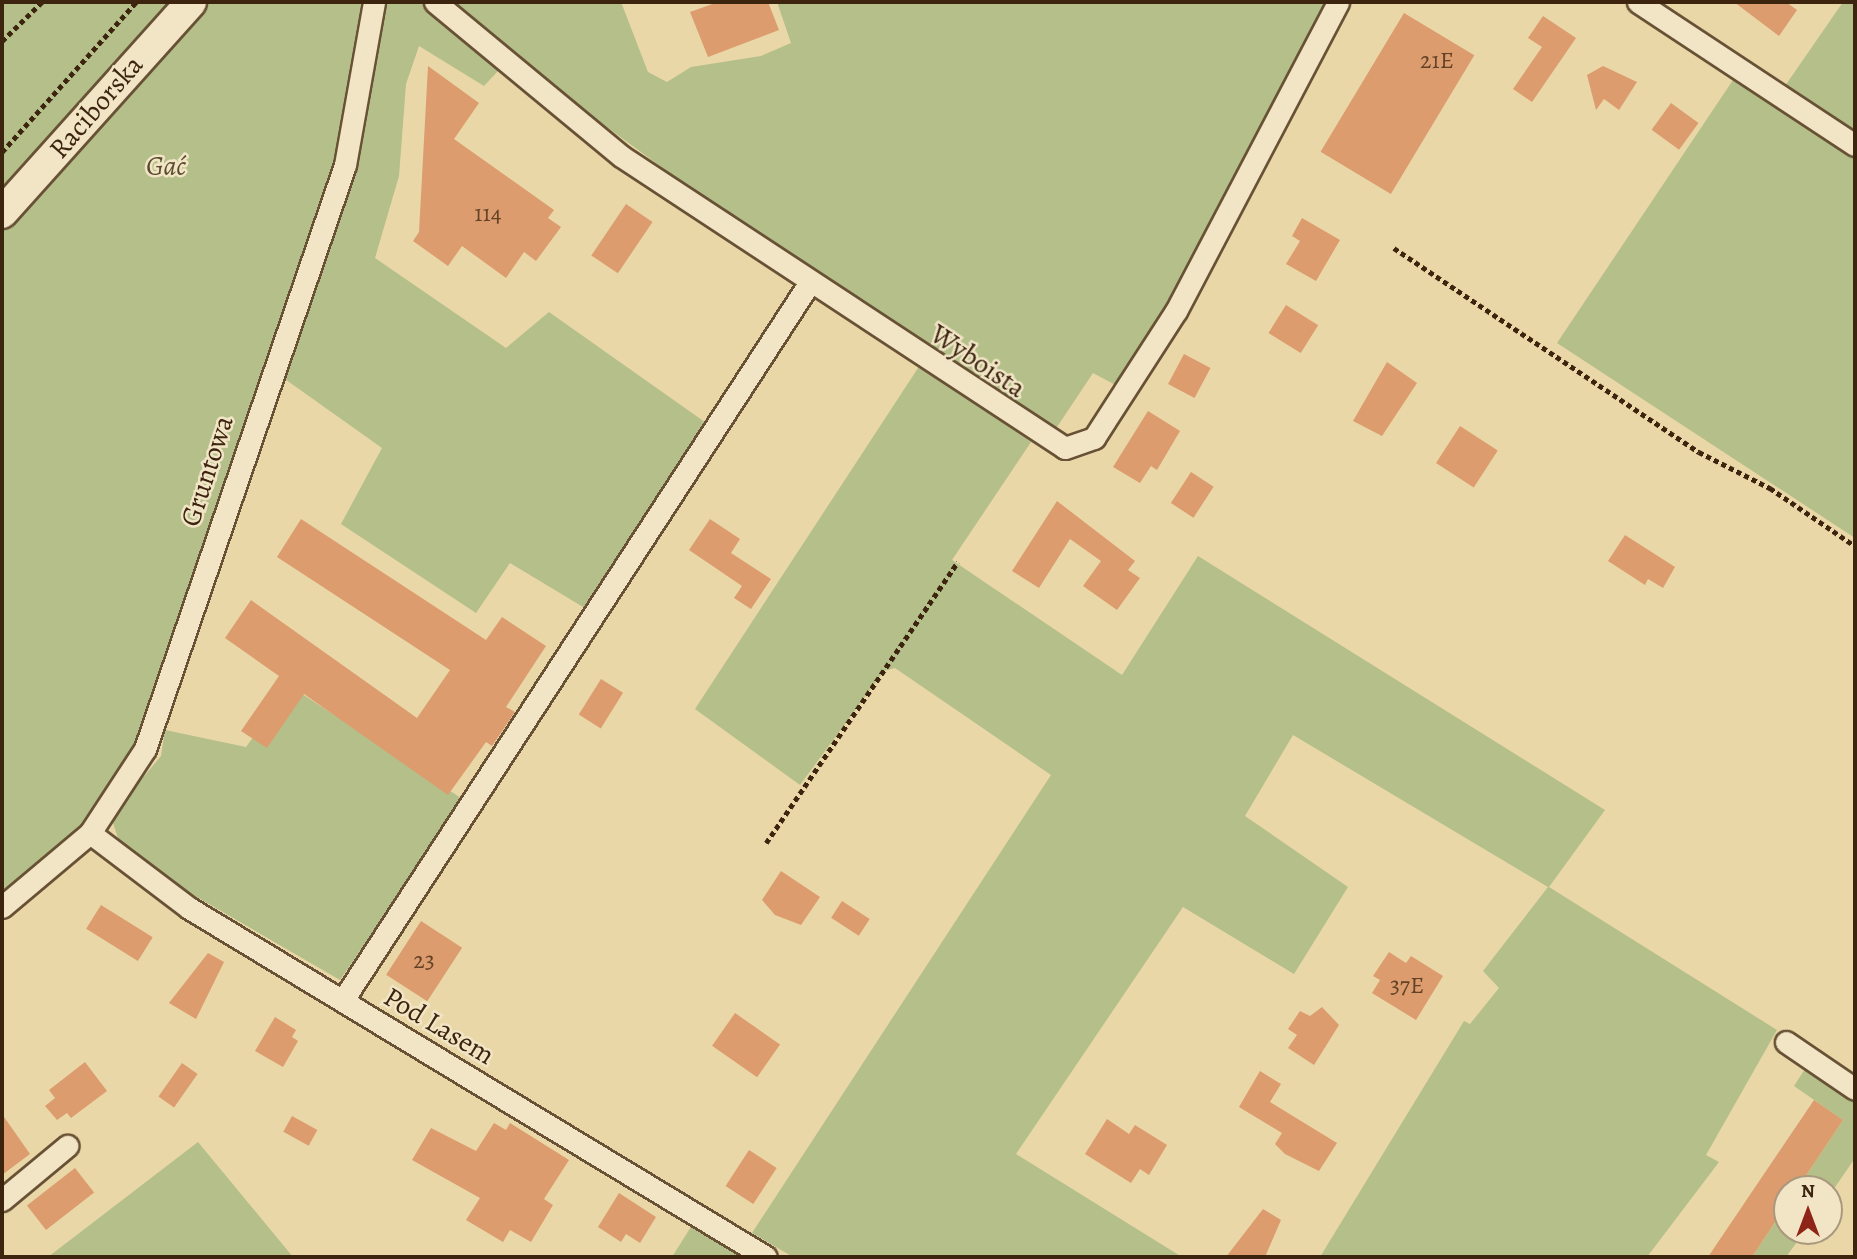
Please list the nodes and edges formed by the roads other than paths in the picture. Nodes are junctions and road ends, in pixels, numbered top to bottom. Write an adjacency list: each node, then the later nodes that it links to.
1 (191, 2): 7 (main road, Raciborska)
2 (374, 2): 9 (street, Gruntowa)
3 (435, 2): 8 (street, Wyboista)
4 (1338, 2): 8 (street, Wyboista)
5 (1639, 2): 6 (street)
6 (1855, 145)
7 (2, 213)
8 (810, 282): 11 (street)
9 (90, 832): 10 (street, Gruntowa); 11 (street, Pod Lasem)
10 (2, 907)
11 (343, 1000): 16 (street, Pod Lasem)
12 (1786, 1042): 13 (street)
13 (1855, 1089)
14 (67, 1146): 15 (street)
15 (2, 1200)
16 (766, 1257)

